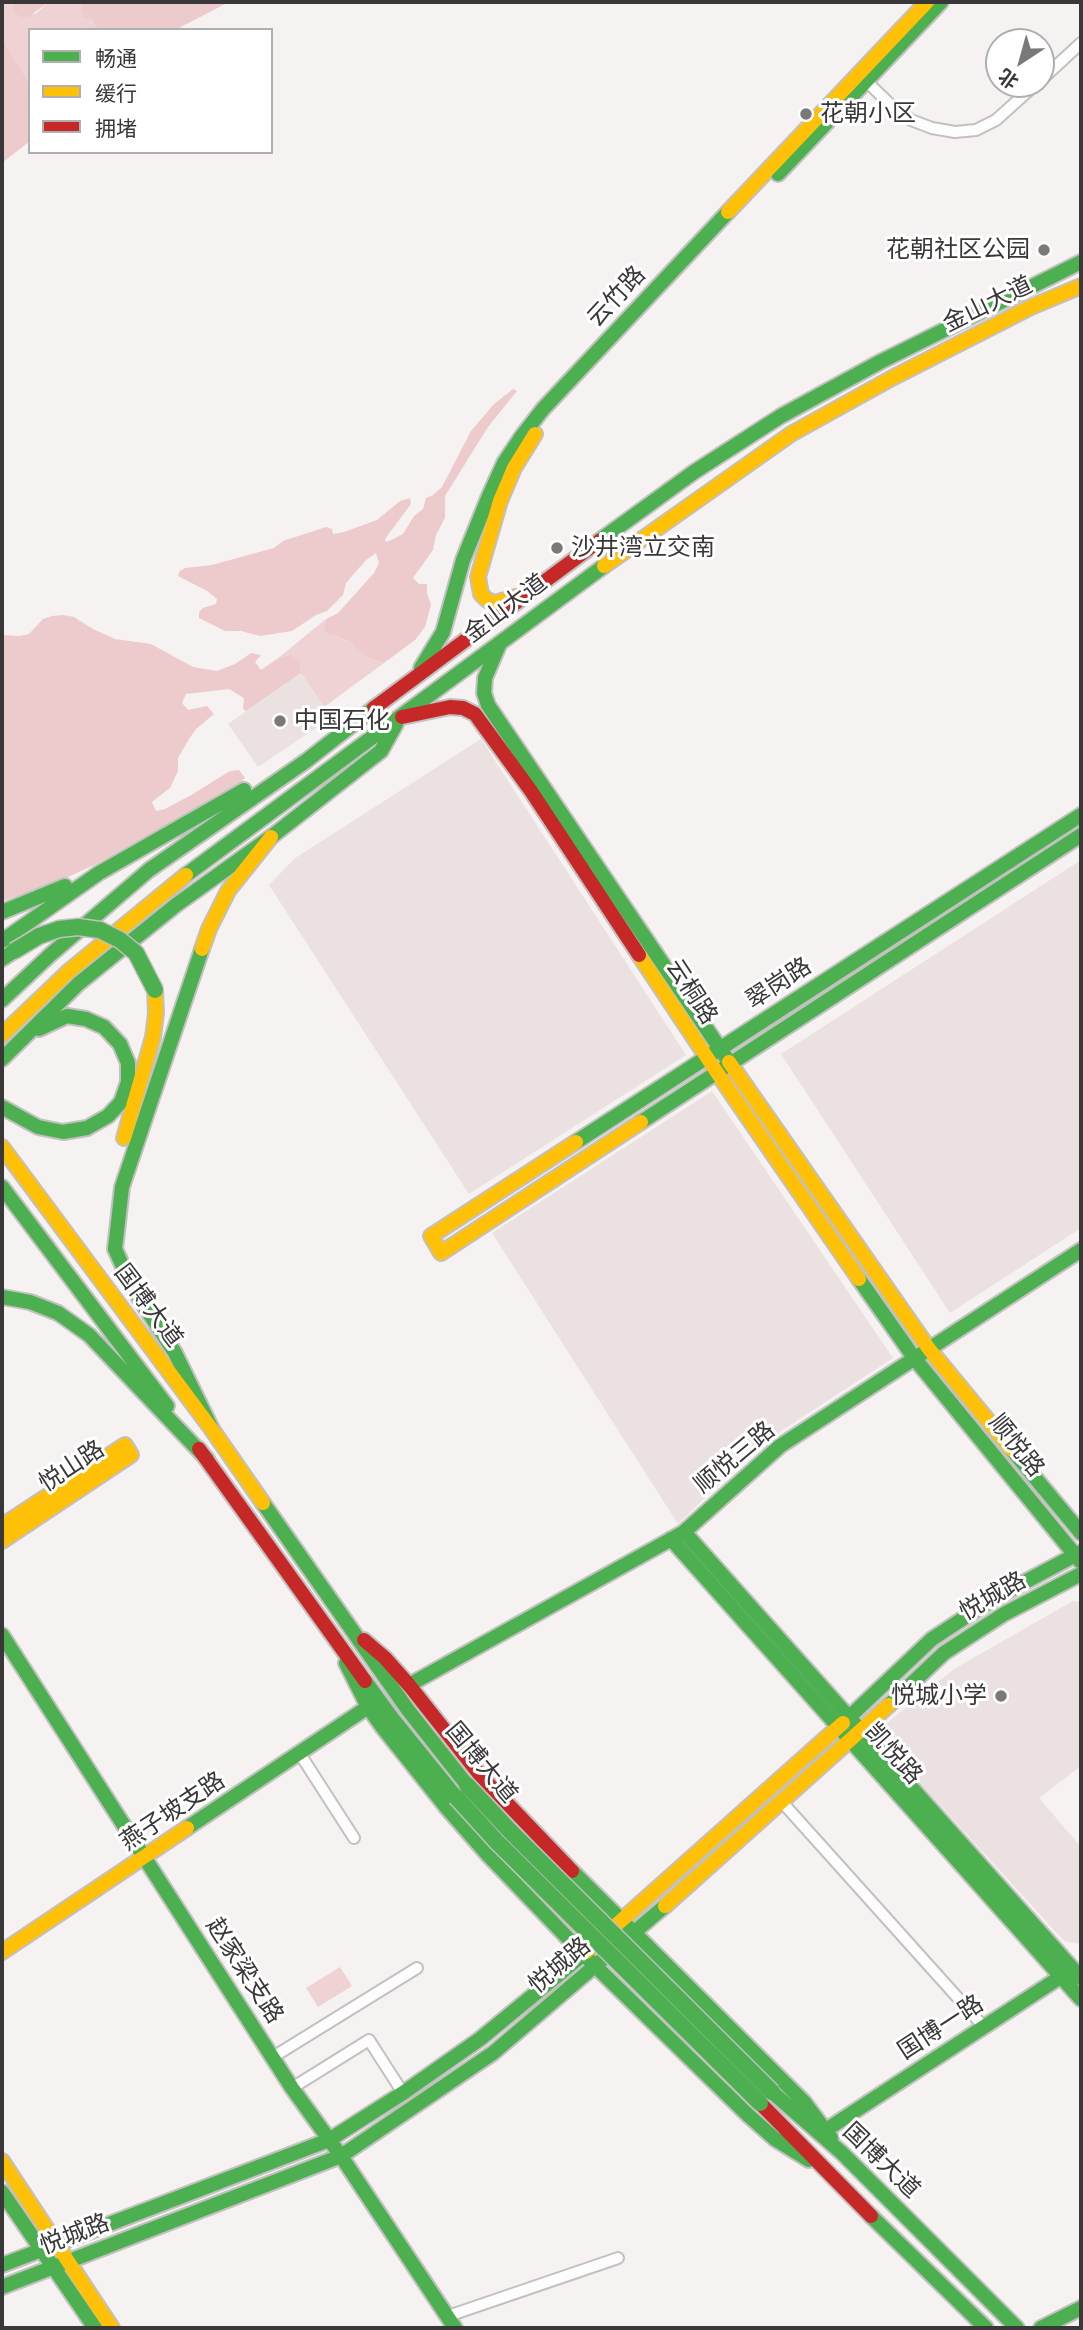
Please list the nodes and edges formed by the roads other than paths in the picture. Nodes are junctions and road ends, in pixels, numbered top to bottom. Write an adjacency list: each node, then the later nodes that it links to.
1 (928, 2): 5 (main road, 云竹路)
2 (941, 2): 5 (main road, 云竹路)
3 (1081, 43): 4 (street)
4 (1055, 67)
5 (862, 77): 6 (street); 9 (main road, 云竹路); 11 (main road, 云竹路)
6 (1020, 98)
7 (1081, 262): 9 (main road, 金山大道)
8 (1081, 286): 10 (main road, 金山大道)
9 (527, 592): 11 (main road, 金山大道)
10 (502, 640): 12 (main road, 金山大道); 23 (main road, 云桐路)
11 (417, 674): 13 (main road, 金山大道)
12 (399, 718): 16 (main road); 21 (main road, 金山大道); 23 (main road, 云桐路)
13 (331, 741): 17 (main road); 20 (main road, 金山大道)
14 (1081, 815): 23 (main road, 翠岗路)
15 (1081, 835): 25 (main road, 翠岗路)
16 (271, 837): 22 (main road); 29 (main road)
17 (99, 873): 18 (main road); 19 (main road)
18 (2, 912)
19 (6, 950): 29 (main road, bridge)
20 (2, 1000)
21 (2, 1035)
22 (25, 1035): 24 (main road); 26 (main road)
23 (714, 1054): 25 (main road, 云桐路); 25 (main road, 翠岗路)
24 (2, 1059)
25 (725, 1069): 34 (main road, 云桐路); 35 (main road, 云桐路)
26 (2, 1107)
27 (2, 1147): 36 (main road, 国博大道)
28 (2, 1187): 37 (main road, 国博大道)
29 (115, 1248): 36 (main road)
30 (1081, 1250): 34 (main road, 顺悦三路)
31 (2, 1297): 32 (main road)
32 (30, 1302): 33 (main road); 37 (main road)
33 (2, 1305)
34 (929, 1349): 35 (main road, 顺悦三路); 39 (main road, 顺悦路)
35 (915, 1359): 40 (main road, 顺悦三路); 42 (main road, 顺悦路)
36 (213, 1431): 44 (main road, 国博大道)
37 (207, 1459): 46 (main road, 国博大道)
38 (2, 1526): 41 (main road, 悦山路)
39 (1081, 1533)
40 (677, 1536): 47 (main road, 顺悦三路); 49 (main road, 凯悦路)
41 (2, 1541)
42 (1080, 1556): 49 (main road, 悦城路)
43 (1081, 1574): 50 (main road, 悦城路)
44 (350, 1629): 47 (main road); 52 (main road, 国博大道)
45 (2, 1635): 55 (main road, 赵家梁支路)
46 (333, 1637): 48 (main road); 52 (main road, 国博大道)
47 (409, 1685): 56 (main road)
48 (368, 1707): 51 (main road, 燕子坡支路); 59 (main road)
49 (844, 1723): 50 (main road, 凯悦路); 56 (main road, 悦城路)
50 (856, 1737): 53 (main road, 悦城路); 62 (main road, 凯悦路)
51 (300, 1754): 54 (street); 55 (main road, 燕子坡支路)
52 (462, 1791): 68 (main road, 国博大道, bridge)
53 (782, 1801): 57 (main road, 悦城路); 64 (street)
54 (354, 1838)
55 (144, 1859): 58 (main road, 燕子坡支路); 65 (main road, 赵家梁支路)
56 (622, 1920): 57 (main road); 59 (main road, 悦城路)
57 (635, 1932): 60 (main road, 悦城路); 69 (main road)
58 (2, 1952)
59 (583, 1954): 60 (main road); 67 (main road, 悦城路)
60 (596, 1966): 72 (main road, 悦城路); 74 (main road)
61 (417, 1968): 65 (street)
62 (1074, 1972): 63 (main road, 凯悦路); 64 (main road, 国博一路)
63 (1081, 1998)
64 (984, 2027): 69 (main road, 国博一路)
65 (273, 2057): 66 (main road, 赵家梁支路)
66 (292, 2088): 67 (street); 70 (main road, 赵家梁支路)
67 (403, 2093): 70 (main road, 悦城路)
68 (766, 2098): 71 (main road, 国博大道); 74 (main road, 国博大道)
69 (826, 2130): 71 (main road)
70 (329, 2140): 72 (main road, 赵家梁支路); 76 (main road, 悦城路)
71 (842, 2153): 89 (main road, 国博大道)
72 (341, 2156): 80 (main road, 悦城路); 84 (main road, 赵家梁支路)
73 (2, 2161): 76 (main road)
74 (821, 2167): 82 (main road, 国博大道)
75 (2, 2192): 77 (main road)
76 (57, 2243): 77 (main road, 悦城路); 80 (main road)
77 (41, 2249): 79 (main road, 悦城路); 80 (main road)
78 (618, 2258): 84 (street)
79 (2, 2265)
80 (61, 2265): 81 (main road, 悦城路); 85 (main road); 86 (main road)
81 (2, 2287)
82 (958, 2301): 87 (main road); 88 (main road, 国博大道)
83 (1081, 2308): 90 (main road)
84 (451, 2322)
85 (95, 2328)
86 (113, 2328)
87 (967, 2328)
88 (986, 2328)
89 (1017, 2328)
90 (1041, 2328)

